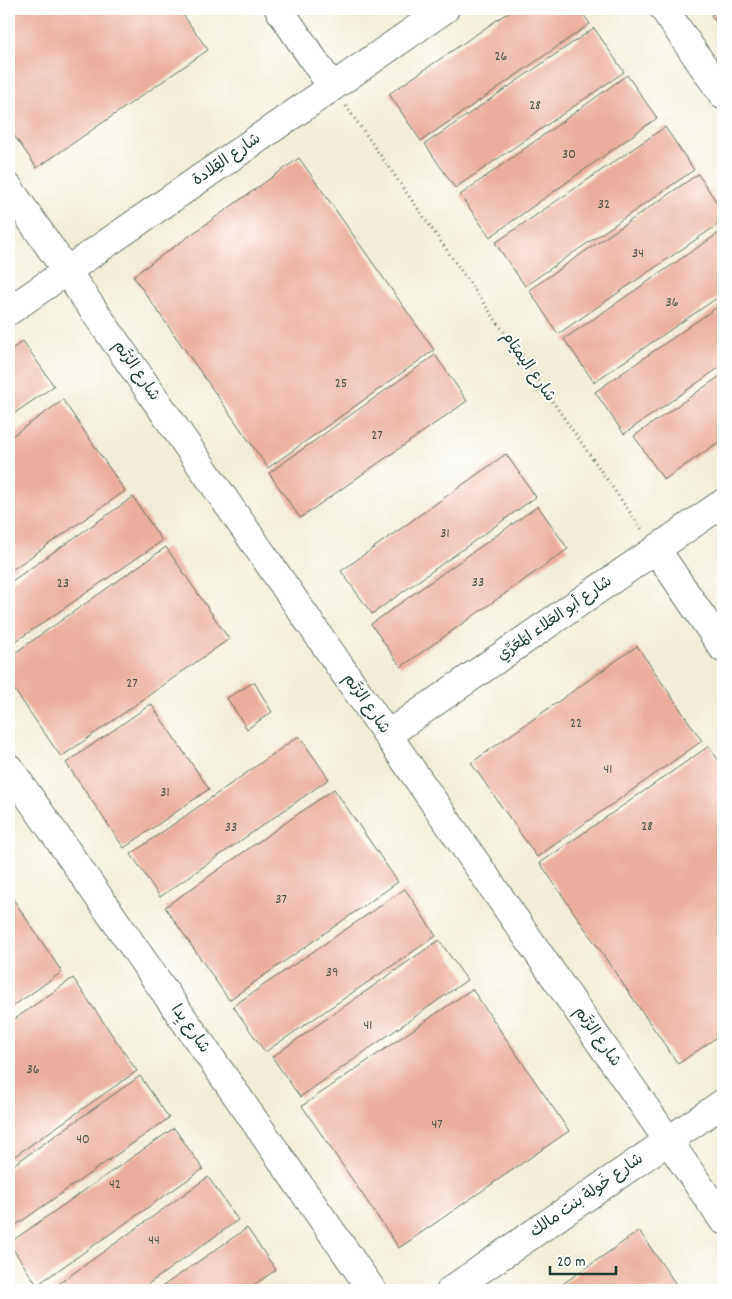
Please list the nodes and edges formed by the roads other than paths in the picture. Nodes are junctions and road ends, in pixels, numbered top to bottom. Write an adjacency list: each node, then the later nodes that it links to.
1 (279, 9): 4 (street)
2 (445, 9): 4 (street, شارع القِلادة)
3 (664, 9): 5 (street)
4 (332, 87): 7 (street, شارع القِلادة)
5 (723, 96)
6 (9, 188): 7 (street, شارع الرُتَم)
7 (67, 271): 8 (street, شارع القِلادة); 12 (street, شارع الرُتَم)
8 (9, 311)
9 (723, 503): 10 (street, شارع أبو العَلاء المَعَرِّي)
10 (656, 549): 11 (street); 12 (street, شارع أبو العَلاء المَعَرِّي)
11 (723, 648)
12 (387, 735): 15 (street, شارع الرُتَم)
13 (9, 768): 17 (street, شارع يِدا)
14 (723, 1103): 15 (street, شارع خَولة بنت مالك)
15 (669, 1140): 16 (street, شارع الرُتَم); 18 (street, شارع خَولة بنت مالك)
16 (723, 1220)
17 (372, 1290)
18 (451, 1290)

